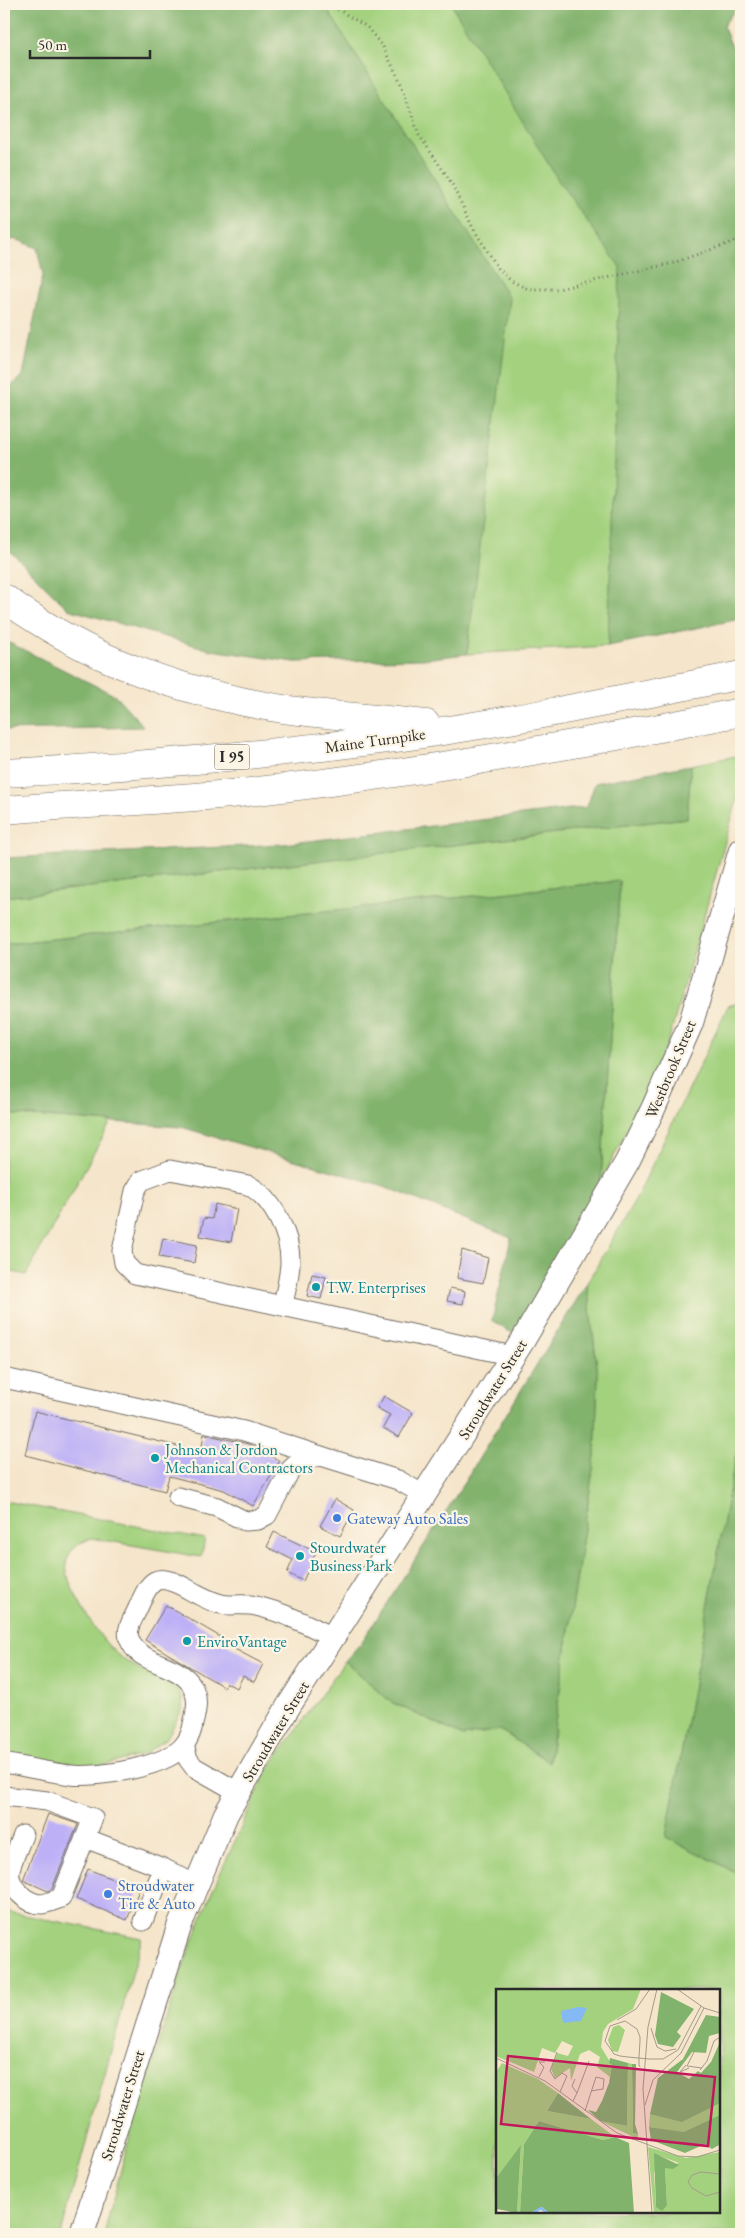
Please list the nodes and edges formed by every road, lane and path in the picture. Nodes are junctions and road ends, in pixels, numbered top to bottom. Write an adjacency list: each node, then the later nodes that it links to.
1 (329, 4): 2 (path)
2 (741, 239)
3 (4, 598): 6 (highway)
4 (741, 675): 6 (highway, Maine Turnpike / I 95)
5 (741, 712): 8 (highway, I 95)
6 (460, 728): 7 (highway, Maine Turnpike / I 95)
7 (4, 773)
8 (4, 810)
9 (741, 850): 10 (main road, Westbrook Street)
10 (563, 1274): 12 (main road, Stroudwater Street)
11 (282, 1306): 11 (lane); 12 (lane)
12 (513, 1356): 15 (main road, Stroudwater Street)
13 (4, 1378): 14 (lane)
14 (321, 1456): 15 (lane); 16 (lane)
15 (424, 1495): 17 (main road, Stroudwater Street)
16 (178, 1497)
17 (332, 1637): 18 (lane); 20 (main road, Stroudwater Street)
18 (184, 1745): 19 (lane); 20 (lane)
19 (4, 1763)
20 (238, 1792): 25 (main road, Stroudwater Street)
21 (4, 1796): 23 (lane)
22 (23, 1836): 23 (lane)
23 (85, 1838): 24 (lane)
24 (164, 1868): 25 (lane); 26 (lane)
25 (196, 1885): 27 (main road, Stroudwater Street)
26 (144, 1921)
27 (82, 2234)

